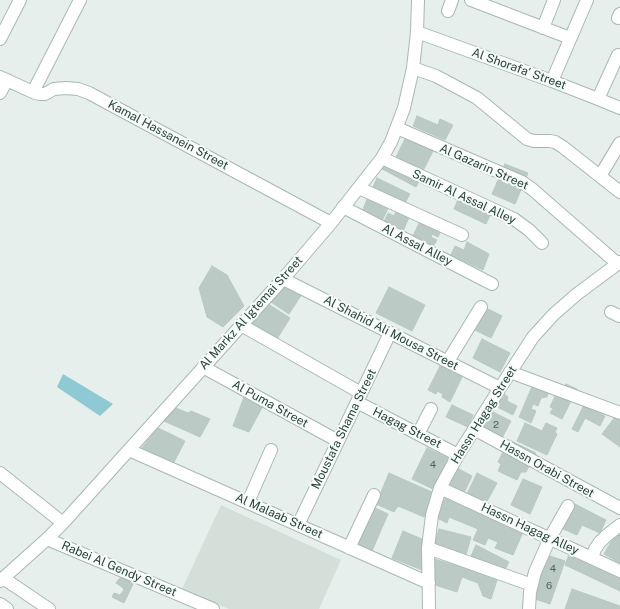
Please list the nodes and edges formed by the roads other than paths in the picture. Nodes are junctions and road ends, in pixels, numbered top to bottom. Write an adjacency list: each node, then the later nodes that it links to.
1 (20, 0): 10 (street)
2 (80, 0): 15 (street)
3 (471, 0): 7 (street)
4 (554, 0): 7 (street)
5 (586, 0): 9 (street)
6 (414, 1): 8 (street, Al Markz Al Igtemai Street)
7 (543, 28): 9 (street)
8 (417, 32): 12 (street, Al Markz Al Igtemai Street); 14 (street, Al Shorafa' Street)
9 (570, 38): 14 (street)
10 (0, 39)
11 (618, 54): 17 (street)
12 (413, 68): 19 (street, Al Markz Al Igtemai Street); 22 (street)
13 (4, 79): 15 (street); 16 (street)
14 (552, 81): 17 (street, Al Shorafa' Street)
15 (33, 92): 26 (street, Kamal Hassanein Street)
16 (0, 93)
17 (598, 99): 18 (street, Al Shorafa' Street)
18 (620, 108)
19 (397, 128): 21 (street, Al Markz Al Igtemai Street); 29 (street, Al Gazarin Street)
20 (618, 151): 22 (street)
21 (382, 158): 23 (street, Al Markz Al Igtemai Street); 28 (street, Samir Al Assal Alley)
22 (600, 176): 24 (street)
23 (359, 188): 25 (street, Al Markz Al Igtemai Street); 27 (street)
24 (620, 192)
25 (343, 207): 26 (street, Al Markz Al Igtemai Street); 31 (street, Al Assal Alley)
26 (330, 223): 30 (street, Al Markz Al Igtemai Street)
27 (462, 235)
28 (542, 243)
29 (618, 267): 37 (street, Hassn Hagag Street)
30 (283, 279): 33 (street, Al Markz Al Igtemai Street); 34 (street, Al Shahid Ali Mousa Street)
31 (492, 284)
32 (481, 307): 35 (street)
33 (241, 325): 36 (street, Al Markz Al Igtemai Street); 39 (street, Hagag Street)
34 (390, 333): 35 (street, Al Shahid Ali Mousa Street); 39 (street, Moustafa Shama Street)
35 (448, 361): 38 (street, Al Shahid Ali Mousa Street)
36 (203, 367): 44 (street, Al Puma Street); 45 (street, Al Markz Al Igtemai Street)
37 (510, 372): 38 (street, Hassn Hagag Street); 41 (street)
38 (500, 388): 42 (street, Hassn Hagag Street)
39 (359, 397): 43 (street, Hagag Street); 44 (street, Moustafa Shama Street)
40 (431, 409): 43 (street)
41 (620, 413)
42 (474, 429): 47 (street, Hassn Hagag Street); 53 (street, Hassn Orabi Street)
43 (418, 434): 47 (street, Hagag Street)
44 (338, 441): 55 (street, Moustafa Shama Street)
45 (129, 450): 51 (street, Al Malaab Street); 54 (street, Al Markz Al Igtemai Street)
46 (271, 450): 51 (street)
47 (458, 455): 49 (street, Hassn Hagag Street)
48 (0, 473): 54 (street)
49 (440, 488): 57 (street, Hassn Hagag Alley); 60 (street, Hassn Hagag Street)
50 (374, 495): 59 (street)
51 (248, 502): 55 (street, Al Malaab Street)
52 (568, 506): 57 (street)
53 (620, 508)
54 (63, 523): 58 (street, Al Markz Al Igtemai Street)
55 (298, 525): 59 (street, Al Malaab Street)
56 (620, 525): 61 (street)
57 (550, 538): 61 (street, Hassn Hagag Alley); 65 (street)
58 (47, 539): 63 (street, Al Markz Al Igtemai Street); 69 (street, Rabei Al Gendy Street)
59 (349, 548): 64 (street, Al Malaab Street)
60 (428, 548): 64 (street, Hassn Hagag Street); 65 (street)
61 (592, 558): 62 (street, Hassn Hagag Alley)
62 (620, 571)
63 (2, 580): 68 (street)
64 (429, 583): 70 (street, Hassn Hagag Street)
65 (532, 585): 71 (street)
66 (0, 604): 67 (street)
67 (7, 609)
68 (49, 609)
69 (213, 609)
70 (430, 609)
71 (529, 609)

